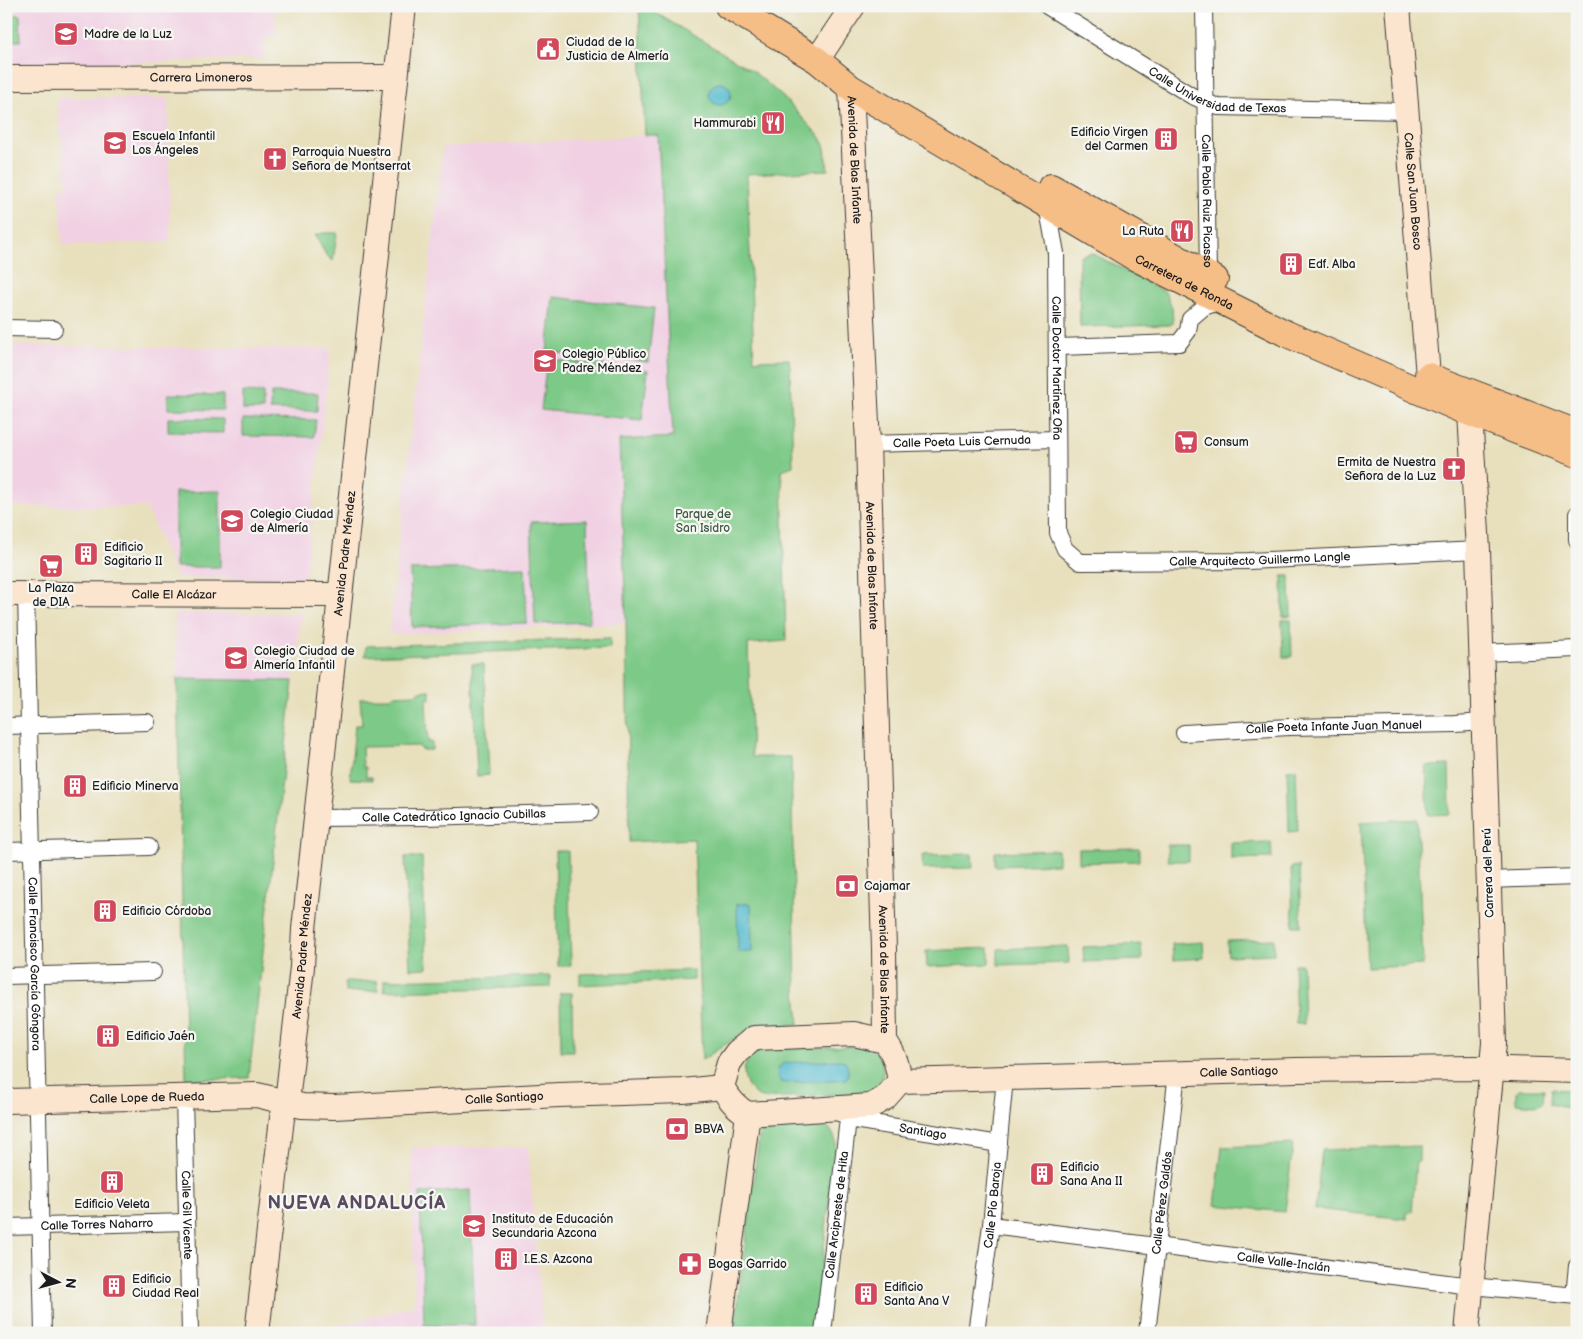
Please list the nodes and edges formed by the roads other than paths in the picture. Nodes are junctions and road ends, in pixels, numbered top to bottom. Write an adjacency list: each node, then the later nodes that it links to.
1 (404, 6): 8 (street, Avenida Padre Méndez)
2 (728, 6): 7 (main road, Carretera de Ronda)
3 (853, 6): 7 (street)
4 (1047, 6): 11 (street, Calle Universidad de Texas)
5 (1204, 6): 11 (street, Calle Pablo Ruiz Picasso)
6 (1398, 6): 12 (street, Calle San Juan Bosco)
7 (817, 60): 10 (main road, Carretera de Ronda); 14 (main road, Carretera de Ronda)
8 (396, 77): 9 (street, Carrera Limoneros); 30 (street, Avenida Padre Méndez)
9 (6, 78)
10 (851, 88): 13 (main road, Carretera de Ronda); 23 (street, Avenida de Blas Infante)
11 (1206, 103): 12 (street, Calle Universidad de Texas); 14 (street, Calle Pablo Ruiz Picasso)
12 (1406, 111): 19 (street, Calle San Juan Bosco)
13 (1047, 205): 15 (main road, Carretera de Ronda); 18 (street, Calle Doctor Martínez Oña)
14 (1208, 275): 19 (main road, Carretera de Ronda)
15 (1221, 301): 18 (street); 20 (main road, Carretera de Ronda)
16 (6, 328): 17 (street)
17 (54, 329)
18 (1058, 347): 22 (street, Calle Doctor Martínez Oña)
19 (1428, 376): 20 (main road, Carretera de Ronda)
20 (1469, 403): 21 (main road, Carretera de Ronda); 24 (main road, Carretera de Ronda); 28 (street, Carrera del Perú)
21 (1577, 433)
22 (1057, 439): 23 (street, Calle Poeta Luis Cernuda); 26 (street, Calle Doctor Martínez Oña)
23 (868, 444): 48 (street, Avenida de Blas Infante)
24 (1577, 454)
25 (1577, 514): 27 (street)
26 (1058, 533): 28 (street, Calle Arquitecto Guillermo Langle)
27 (1577, 540)
28 (1478, 550): 32 (street, Carrera del Perú)
29 (16, 594): 30 (street, Calle El Alcázar); 35 (street, Calle Francisco García Góngora)
30 (340, 595): 39 (street, Avenida Padre Méndez)
31 (1577, 649): 32 (street)
32 (1481, 653): 34 (street, Carrera del Perú)
33 (146, 722): 35 (street)
34 (1483, 722): 37 (street, Calle Poeta Infante Juan Manuel); 44 (street, Carrera del Perú)
35 (29, 725): 36 (street); 41 (street, Calle Francisco García Góngora)
36 (6, 726)
37 (1184, 733)
38 (590, 812): 39 (street, Calle Catedrático Ignacio Cubillas)
39 (316, 818): 58 (street, Avenida Padre Méndez)
40 (149, 847): 41 (street)
41 (32, 850): 42 (street); 47 (street, Calle Francisco García Góngora)
42 (6, 851)
43 (1577, 877): 44 (street)
44 (1488, 880): 49 (street, Carrera del Perú)
45 (152, 972): 47 (street)
46 (6, 976): 47 (street)
47 (35, 976): 57 (street, Calle Francisco García Góngora)
48 (885, 1041): 53 (street); 54 (street)
49 (1492, 1069): 50 (street, Calle Santiago); 51 (street, Calle Santiago); 68 (street, Carrera del Perú)
50 (1577, 1071)
51 (1177, 1073): 52 (street, Calle Santiago); 66 (street, Calle Pérez Galdós)
52 (1005, 1078): 53 (street, Calle Santiago); 61 (street, Calle Pío Baroja)
53 (900, 1081): 60 (street)
54 (722, 1087): 58 (street, Calle Santiago); 59 (street)
55 (184, 1097): 57 (street, Calle Lope de Rueda); 58 (street, Calle Lope de Rueda); 62 (street, Calle Gil Vicente)
56 (6, 1101): 57 (street, Calle Lope de Rueda)
57 (38, 1101): 64 (street, Calle Francisco García Góngora)
58 (287, 1102): 72 (street, Avenida Padre Méndez)
59 (748, 1114): 60 (street); 73 (street)
60 (839, 1114): 61 (street, Santiago); 74 (street, Calle Arcipreste de Hita)
61 (998, 1144): 63 (street, Calle Pío Baroja)
62 (187, 1222): 64 (street, Calle Torres Naharro); 71 (street, Calle Gil Vicente)
63 (991, 1225): 66 (street, Calle Valle-Inclán); 75 (street, Calle Pío Baroja)
64 (41, 1226): 65 (street, Calle Torres Naharro); 70 (street, Calle Francisco García Góngora)
65 (6, 1227)
66 (1158, 1245): 68 (street, Calle Valle-Inclán); 76 (street, Calle Pérez Galdós)
67 (1577, 1266): 69 (street)
68 (1471, 1286): 69 (street, Calle Valle-Inclán); 77 (street, Carrera del Perú)
69 (1575, 1295)
70 (43, 1333)
71 (190, 1333)
72 (257, 1333)
73 (720, 1333)
74 (822, 1333)
75 (976, 1333)
76 (1147, 1333)
77 (1467, 1333)

